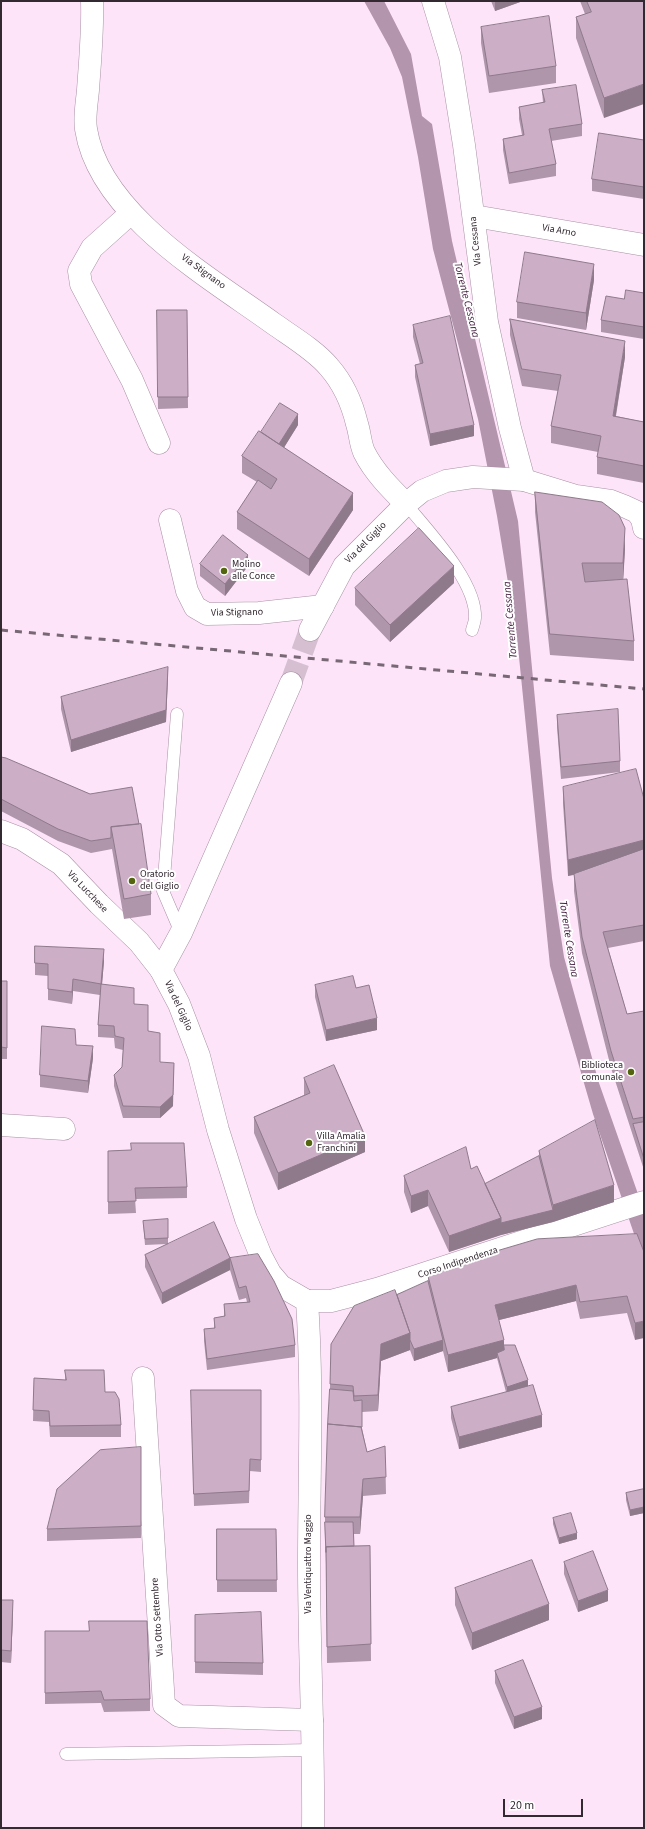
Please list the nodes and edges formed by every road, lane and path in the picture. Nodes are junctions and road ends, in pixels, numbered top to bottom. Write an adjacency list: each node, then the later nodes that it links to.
1 (92, 1): 3 (street, Via Stignano)
2 (433, 1): 4 (street, Via Cessana)
3 (131, 213): 6 (street); 8 (street, Via Stignano)
4 (474, 216): 5 (street, Via Arno); 7 (street, Via Cessana)
5 (644, 245)
6 (159, 443)
7 (524, 480): 8 (street, Via del Giglio); 10 (street, Via del Giglio)
8 (406, 504): 11 (street, Via del Giglio); 13 (lane)
9 (170, 520): 11 (street, Via Stignano)
10 (644, 528)
11 (323, 606): 12 (street, Via del Giglio)
12 (310, 630)
13 (472, 630)
14 (291, 684): 17 (street, Via del Giglio)
15 (177, 714): 17 (lane)
16 (1, 831): 18 (street, Via Lucchese)
17 (181, 933): 18 (street, Via del Giglio)
18 (161, 970): 22 (street, Via del Giglio)
19 (1, 1125): 20 (street)
20 (64, 1129)
21 (644, 1202): 22 (street, Corso Indipendenza)
22 (307, 1301): 24 (street, Via Ventiquattro Maggio)
23 (144, 1378): 24 (street, Via Otto Settembre)
24 (312, 1720): 25 (street, Via Ventiquattro Maggio)
25 (314, 1750): 26 (lane); 27 (street, Via Ventiquattro Maggio)
26 (66, 1754)
27 (313, 1828)

